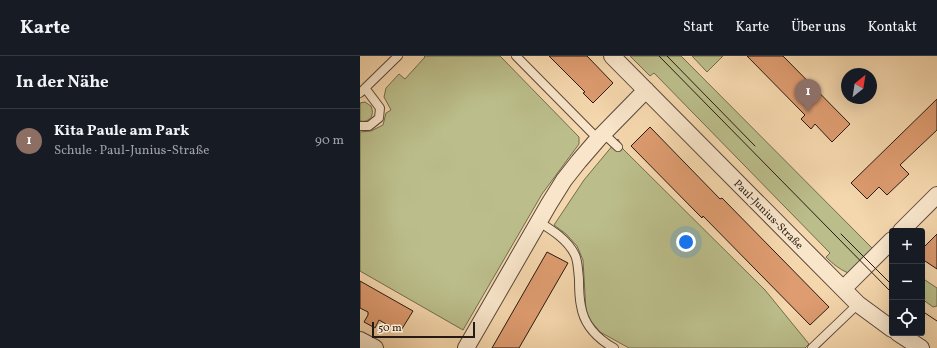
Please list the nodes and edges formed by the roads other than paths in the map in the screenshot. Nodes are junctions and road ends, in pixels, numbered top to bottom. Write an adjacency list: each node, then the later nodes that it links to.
1 (398, 56): 4 (lane)
2 (516, 56): 7 (lane)
3 (612, 56): 5 (street, Paul-Junius-Straße)
4 (363, 90): 6 (lane)
5 (646, 90): 7 (street); 13 (street, Paul-Junius-Straße)
6 (360, 126)
7 (601, 136): 8 (lane); 10 (street)
8 (618, 147)
9 (937, 195): 11 (street)
10 (539, 222): 19 (street); 20 (lane)
11 (904, 228)
12 (889, 243): 13 (street)
13 (843, 289): 14 (street, Paul-Junius-Straße)
14 (858, 304): 15 (street, Paul-Junius-Straße); 21 (lane)
15 (889, 327)
16 (903, 336): 22 (street)
17 (360, 340): 18 (street)
18 (374, 348)
19 (466, 348)
20 (614, 348)
21 (812, 348)
22 (921, 348)

